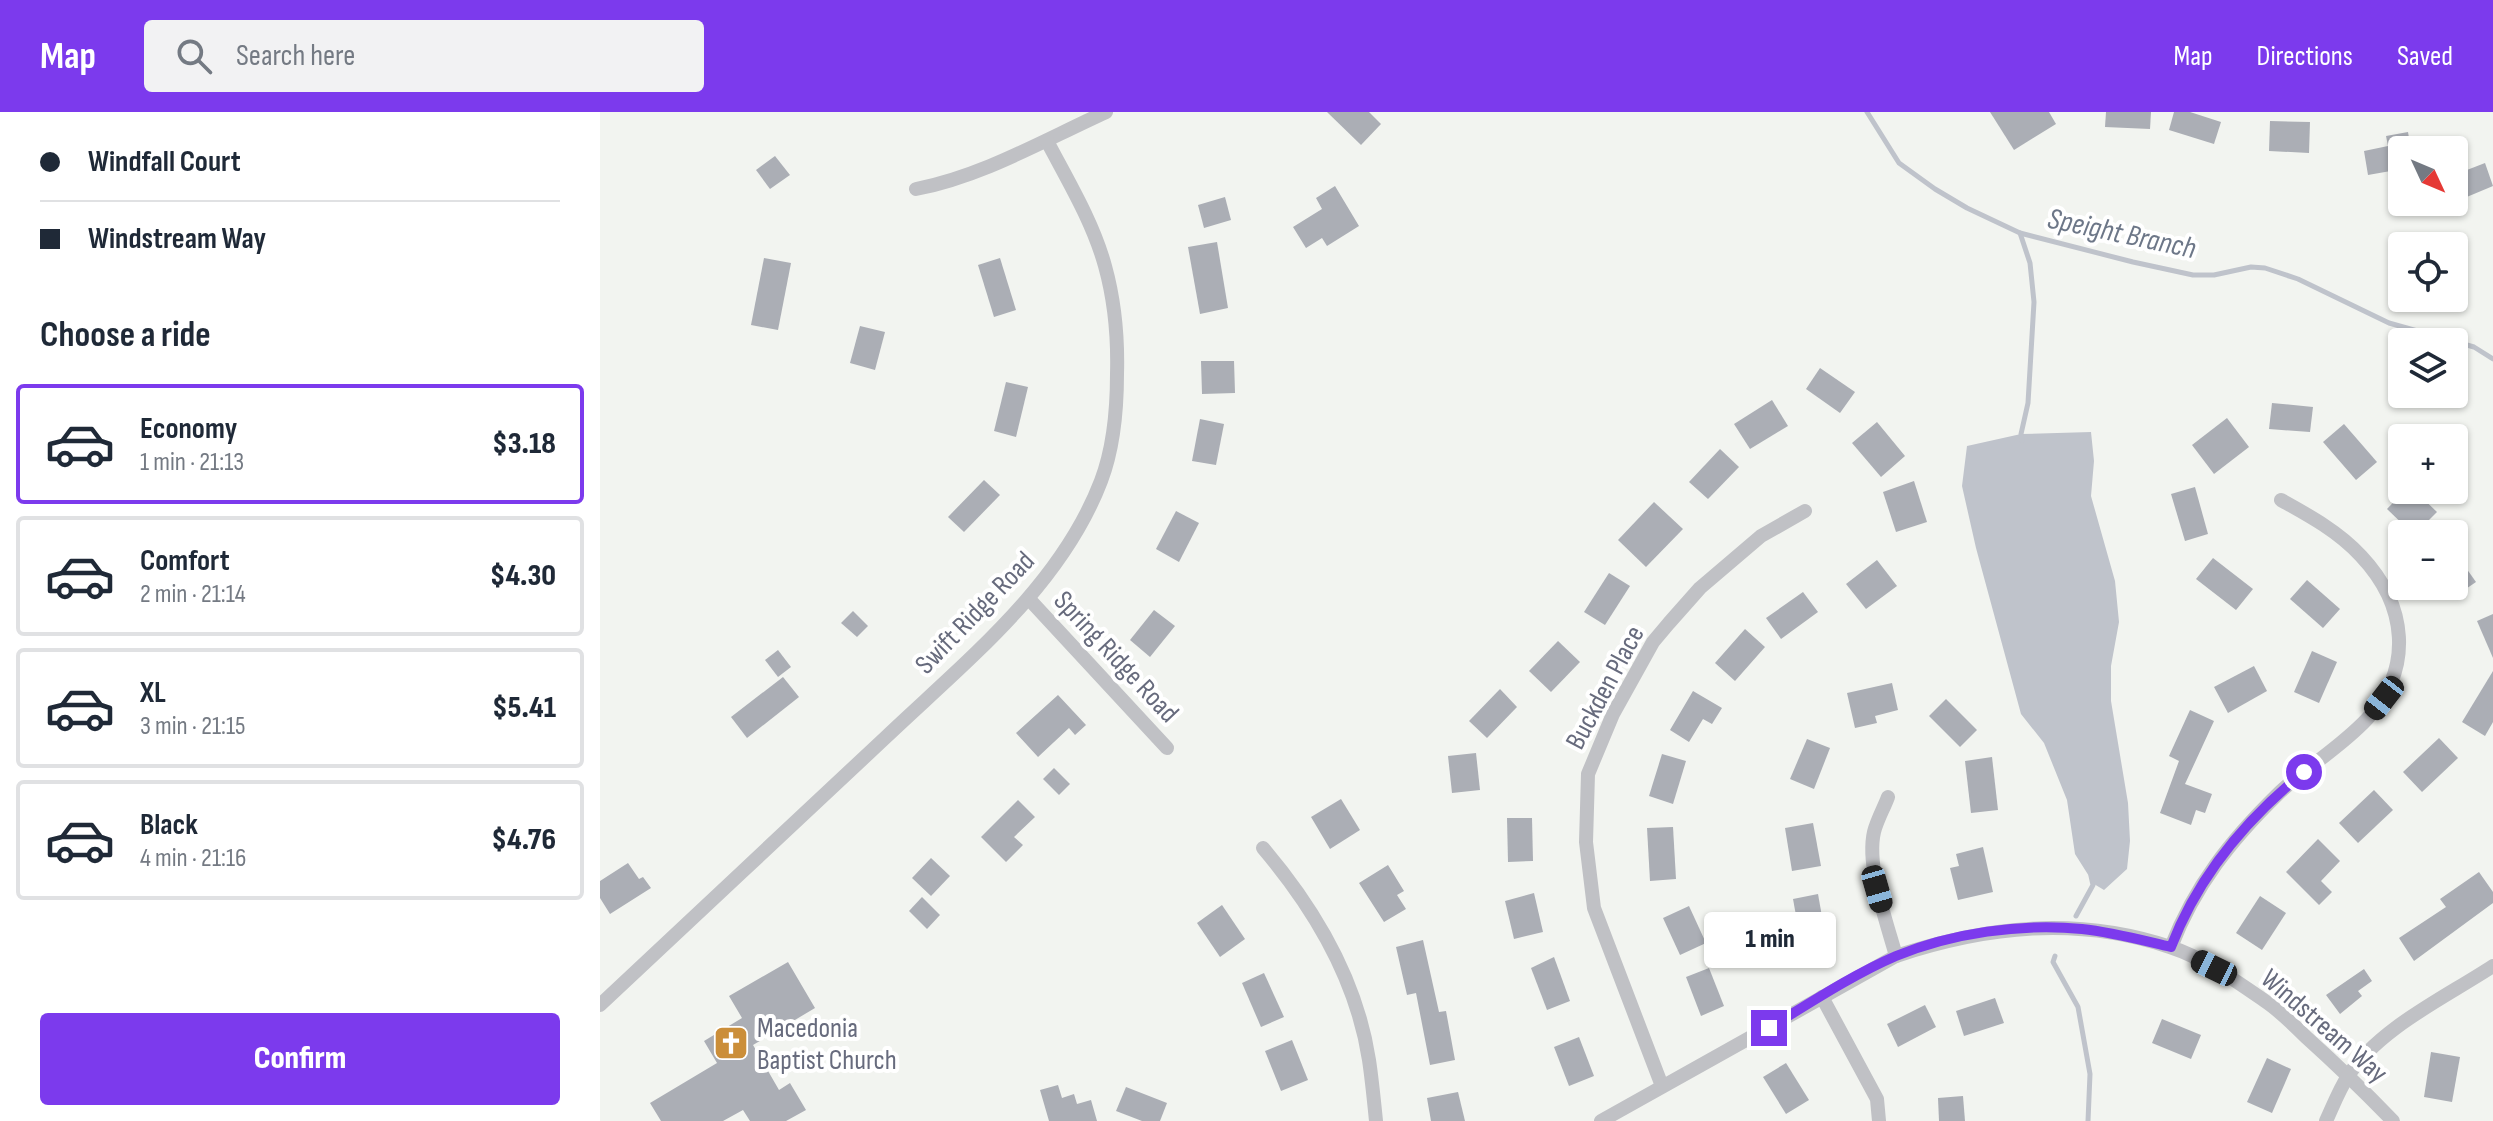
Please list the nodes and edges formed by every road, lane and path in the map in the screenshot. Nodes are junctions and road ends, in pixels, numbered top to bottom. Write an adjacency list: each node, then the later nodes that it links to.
1 (1106, 112): 2 (street)
2 (1047, 141): 3 (street); 6 (street, Swift Ridge Road)
3 (916, 189)
4 (2281, 500): 10 (street)
5 (1805, 511): 16 (street, Buckden Place)
6 (1029, 599): 7 (street, Spring Ridge Road); 14 (street, Swift Ridge Road)
7 (1167, 748)
8 (1888, 797): 11 (street)
9 (1263, 848): 17 (street)
10 (2171, 947): 11 (street, Windstream Way); 15 (street, Windstream Way)
11 (1896, 956): 13 (street, Windstream Way)
12 (2493, 966): 15 (street)
13 (1822, 997): 16 (street, Windstream Way); 19 (street)
14 (600, 1005)
15 (2349, 1075): 20 (street); 21 (street, Windstream Way)
16 (1662, 1086): 18 (street, Windstream Way)
17 (1376, 1121)
18 (1601, 1121)
19 (1879, 1121)
20 (2326, 1121)
21 (2393, 1121)

